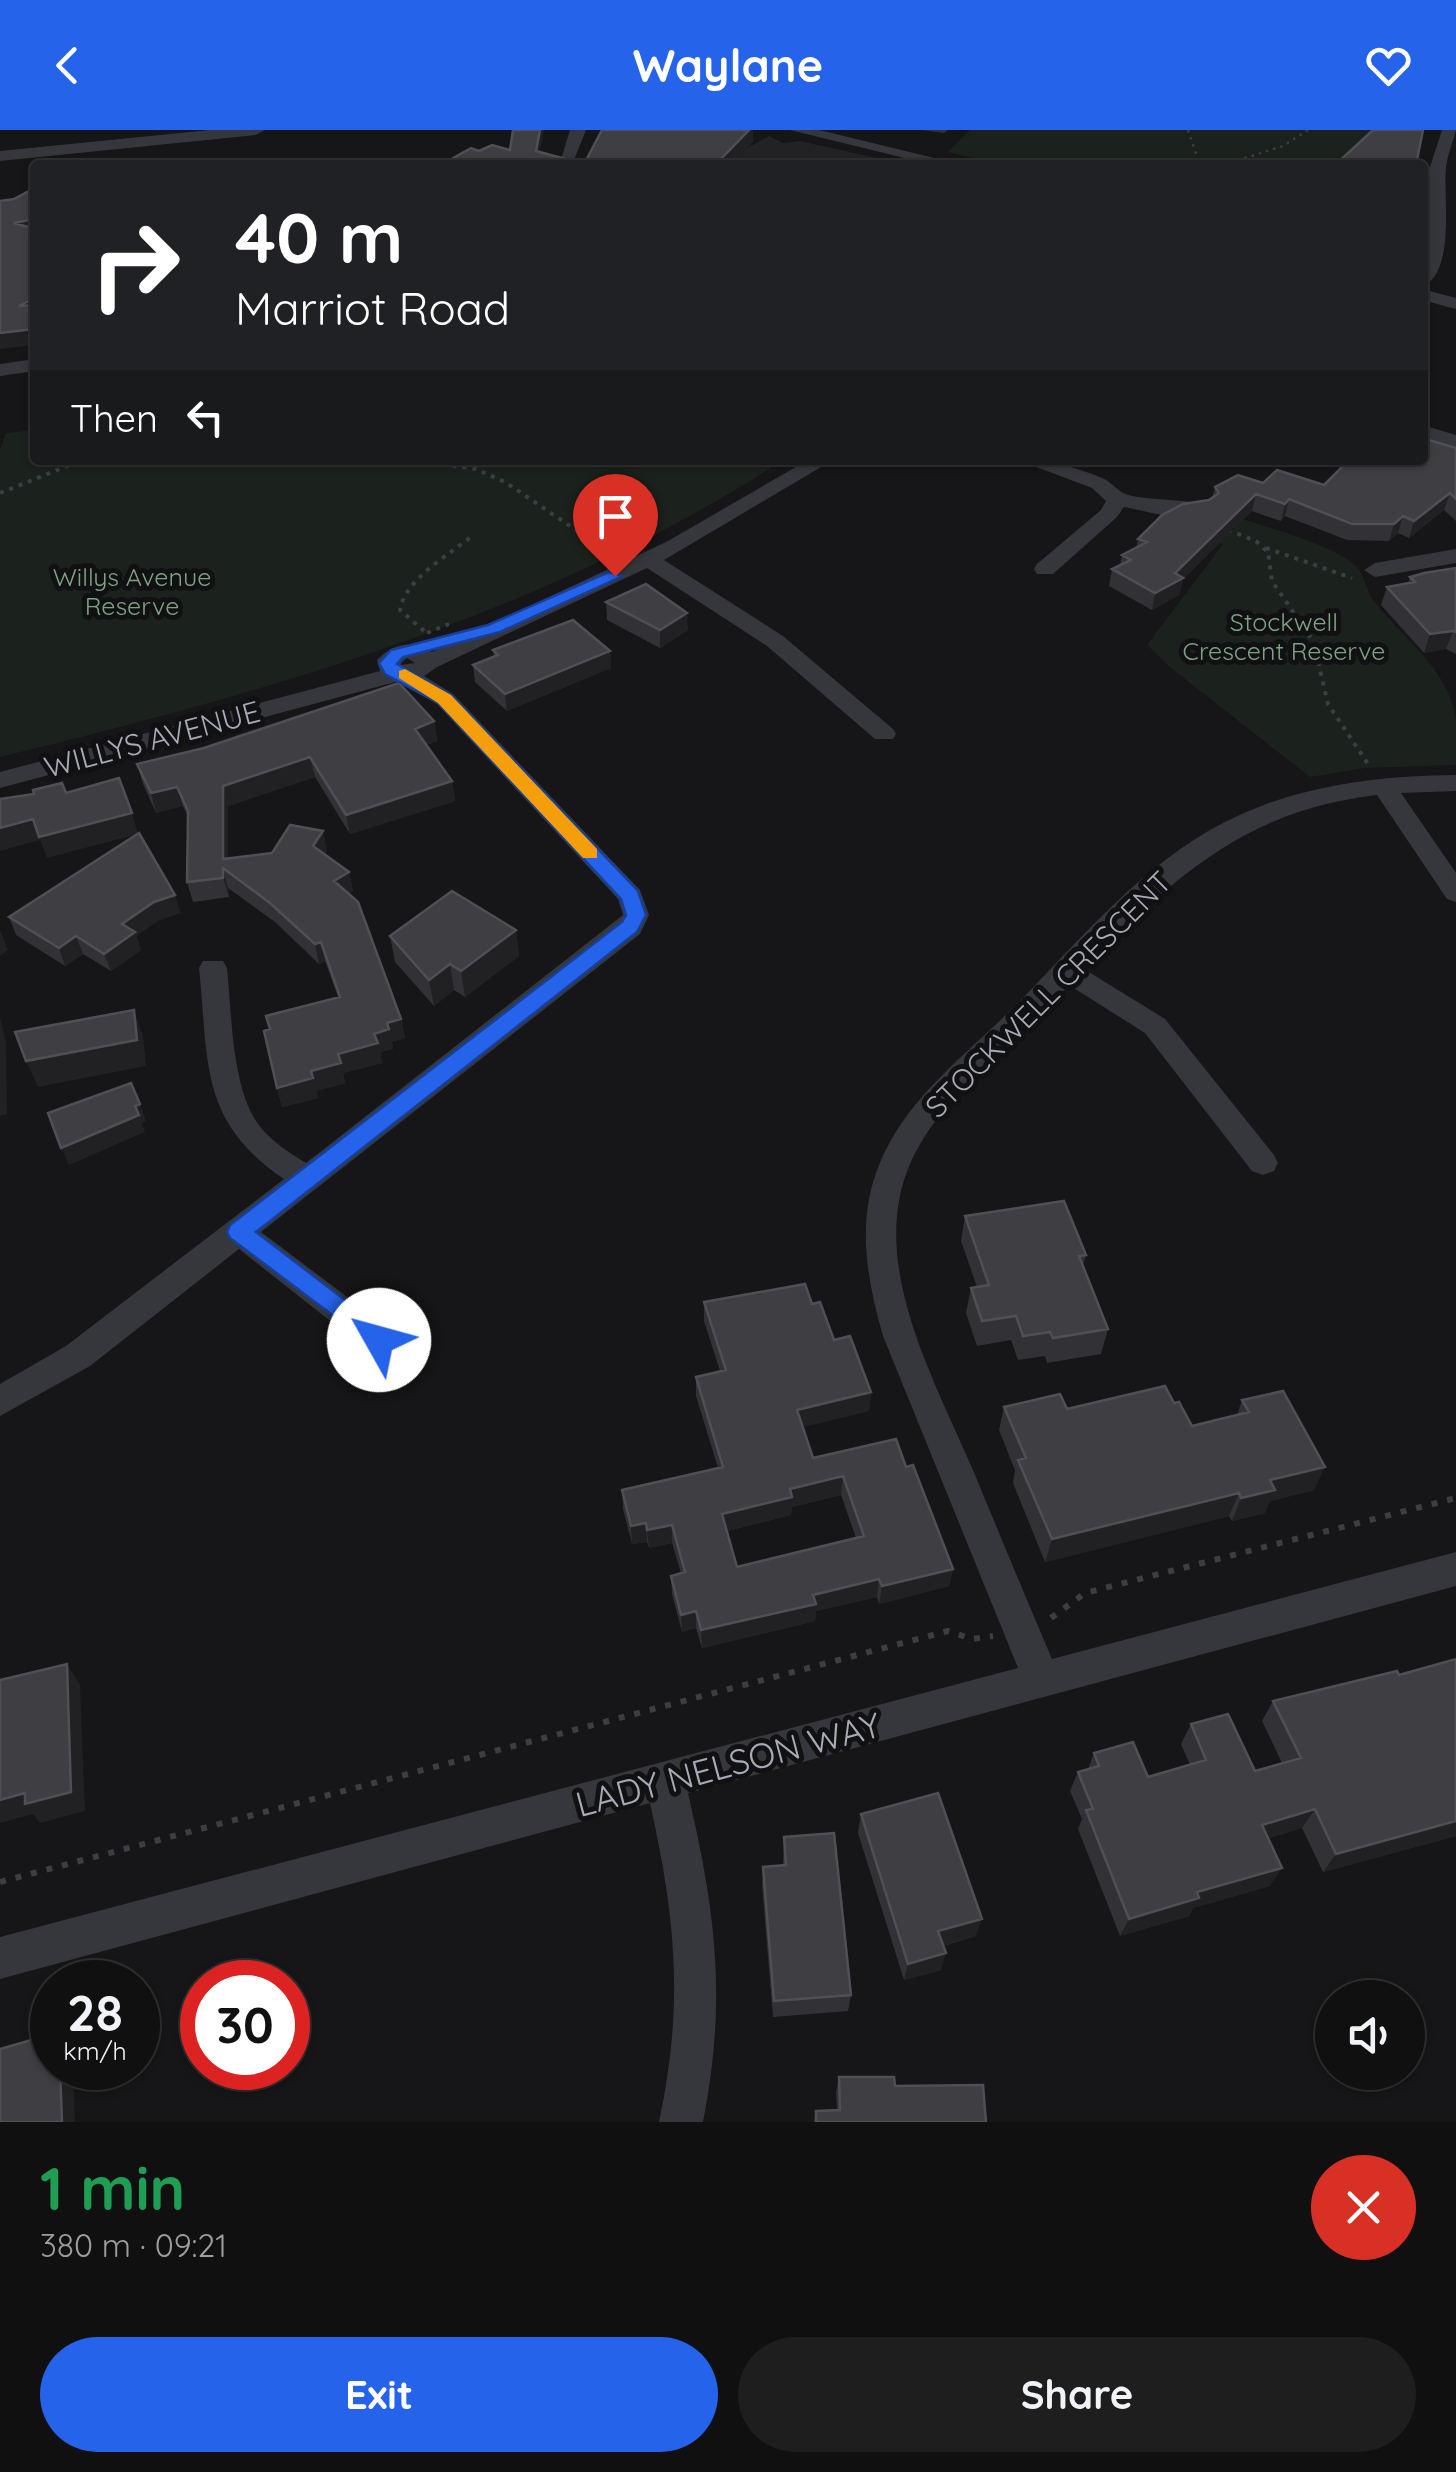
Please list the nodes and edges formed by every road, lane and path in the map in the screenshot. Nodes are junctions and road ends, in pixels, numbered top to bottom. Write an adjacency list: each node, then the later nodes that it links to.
1 (256, 130): 8 (street)
2 (578, 130): 10 (street)
3 (798, 130): 7 (street)
4 (1188, 130): 12 (path)
5 (1308, 130): 13 (path)
6 (1445, 131): 14 (street)
7 (843, 133): 11 (street)
8 (117, 137): 9 (street)
9 (0, 156)
10 (568, 160)
11 (938, 160)
12 (1198, 160)
13 (1239, 160)
14 (1449, 198): 15 (street)
15 (1428, 274)
16 (1428, 296): 17 (street)
17 (1456, 304)
18 (30, 366): 19 (street)
19 (0, 370)
20 (1428, 433): 21 (street)
21 (1456, 442)
22 (69, 465): 26 (path)
23 (448, 465): 31 (path)
24 (816, 465): 33 (street, WILLYS AVENUE)
25 (1043, 465): 27 (street)
26 (0, 492)
27 (1117, 500): 28 (street); 34 (street)
28 (1201, 509): 30 (path)
29 (472, 536): 36 (path)
30 (1266, 548): 35 (path); 40 (path)
31 (613, 555)
32 (1456, 556): 35 (street)
33 (648, 560): 36 (street, WILLYS AVENUE); 37 (street)
34 (1046, 568)
35 (1374, 569)
36 (412, 660): 38 (street, WILLYS AVENUE); 45 (street)
37 (884, 734)
38 (0, 780)
39 (1456, 783): 40 (street, STOCKWELL CRESCENT)
40 (1383, 786): 41 (street); 43 (street, STOCKWELL CRESCENT)
41 (1456, 893)
42 (213, 968): 45 (street)
43 (1067, 971): 44 (street); 51 (street, STOCKWELL CRESCENT)
44 (1263, 1162)
45 (306, 1179): 46 (street)
46 (239, 1232): 47 (street); 48 (street)
47 (379, 1340)
48 (0, 1401)
49 (1456, 1498): 51 (path)
50 (1456, 1569): 52 (street, LADY NELSON WAY)
51 (1020, 1630): 52 (street, STOCKWELL CRESCENT); 54 (path)
52 (1042, 1681): 53 (street, LADY NELSON WAY)
53 (665, 1781): 55 (street, LADY NELSON WAY); 56 (street)
54 (0, 1882)
55 (0, 1958)
56 (681, 2122)

